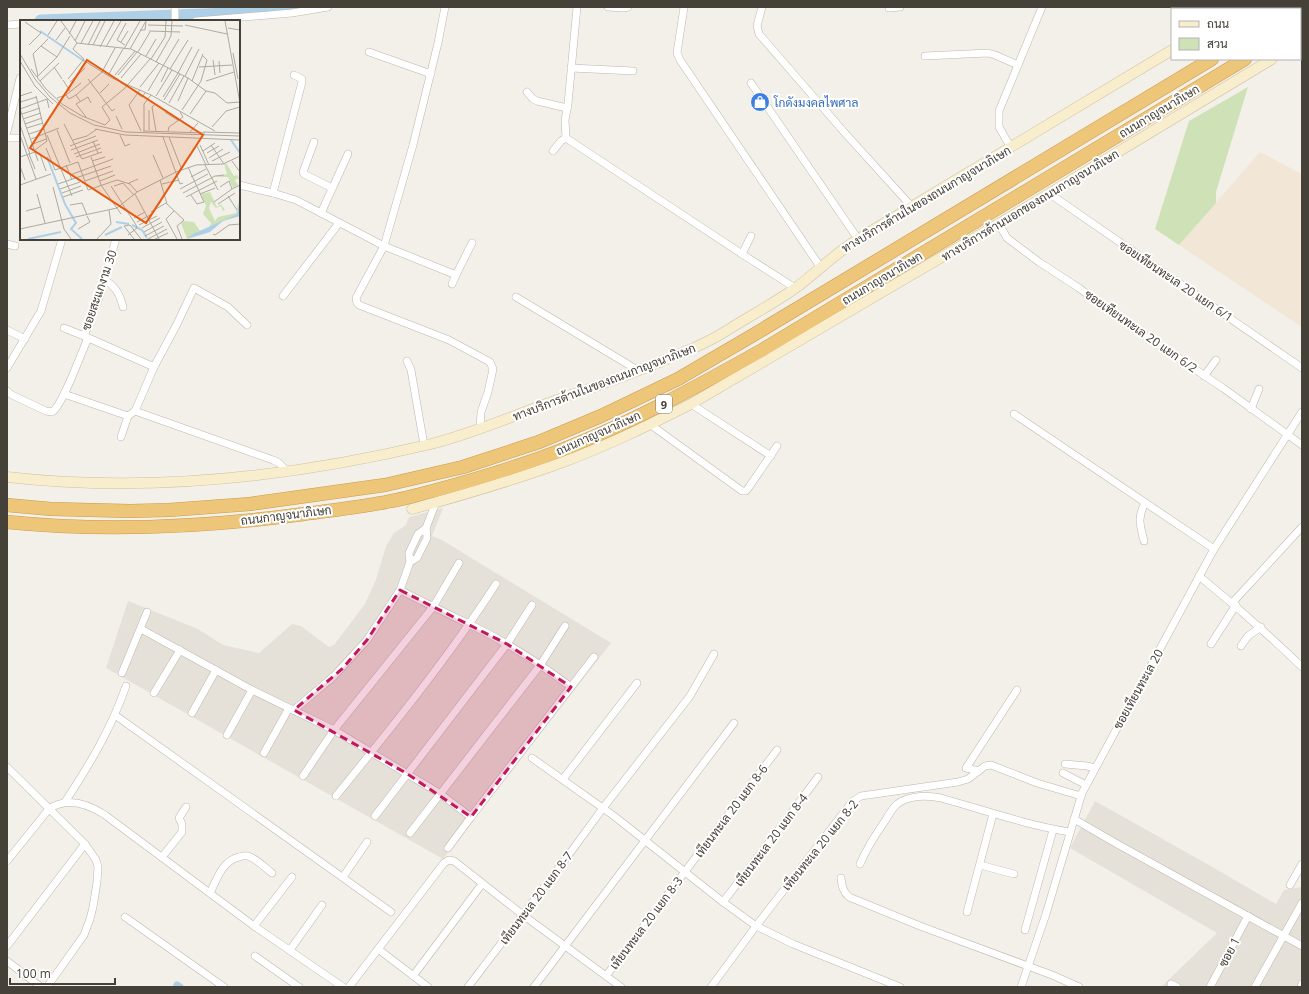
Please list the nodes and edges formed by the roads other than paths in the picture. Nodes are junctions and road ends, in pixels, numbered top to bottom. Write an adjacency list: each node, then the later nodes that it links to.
1 (175, 7): 15 (street)
2 (328, 7): 16 (street)
3 (445, 7): 28 (street)
4 (577, 7): 26 (street)
5 (608, 7): 6 (street)
6 (628, 7)
7 (684, 7): 59 (street)
8 (762, 7): 46 (street)
9 (900, 7): 11 (street)
10 (1250, 7): 14 (main road)
11 (889, 8)
12 (1040, 8): 25 (street)
13 (1242, 8): 14 (main road)
14 (1246, 8)
15 (175, 20)
16 (208, 20)
17 (20, 24): 18 (street)
18 (7, 25)
19 (1171, 51): 39 (main road, ทางบริการด้านในของถนนกาญจนาภิเษก)
20 (369, 52): 28 (street)
21 (925, 56): 25 (street)
22 (1210, 60): 103 (highway, ถนนกาญจนาภิเษก / 9)
23 (1243, 60): 106 (highway, ถนนกาญจนาภิเษก / 9)
24 (1270, 60): 45 (main road, ทางบริการด้านนอกของถนนกาญจนาภิเษก)
25 (1018, 65): 39 (street)
26 (571, 68): 27 (street); 33 (street)
27 (633, 71)
28 (431, 74): 57 (street)
29 (294, 76): 44 (street)
30 (20, 78): 34 (street)
31 (751, 83): 51 (street)
32 (527, 92): 33 (street)
33 (567, 108): 37 (street)
34 (7, 132)
35 (7, 138): 36 (street)
36 (20, 138)
37 (566, 138): 40 (street); 58 (street)
38 (314, 142): 43 (street)
39 (1011, 148): 46 (main road, ทางบริการด้านในของถนนกาญจนาภิเษก)
40 (554, 151)
41 (348, 154): 43 (street)
42 (240, 185): 44 (street)
43 (332, 188): 47 (street)
44 (274, 193): 47 (street)
45 (1050, 194): 49 (main road, ทางบริการด้านนอกของถนนกาญจนาภิเษก); 76 (street, ซอยเทียนทะเล 20 แยก 6/1)
46 (912, 207): 51 (main road, ทางบริการด้านในของถนนกาญจนาภิเษก)
47 (321, 213): 48 (street)
48 (339, 223): 57 (street); 64 (street)
49 (999, 224): 78 (street, ซอยเทียนทะเล 20 แยก 6/2); 82 (main road, ทางบริการด้านนอกของถนนกาญจนาภิเษก)
50 (751, 236): 58 (street)
51 (858, 239): 59 (main road, ทางบริการด้านในของถนนกาญจนาภิเษก)
52 (62, 240): 71 (street)
53 (116, 240): 61 (street, ซอยสะแกงาม 30)
54 (472, 243): 60 (street)
55 (7, 244): 56 (street)
56 (15, 246)
57 (384, 246): 60 (street); 89 (street)
58 (742, 254): 63 (street)
59 (821, 268): 63 (main road, ทางบริการด้านในของถนนกาญจนาภิเษก)
60 (456, 275): 62 (street)
61 (105, 280): 66 (street); 70 (street, ซอยสะแกงาม 30)
62 (452, 284)
63 (795, 288): 77 (main road, ทางบริการด้านในของถนนกาญจนาภิเษก)
64 (283, 296)
65 (516, 297): 77 (street)
66 (123, 307)
67 (247, 325): 74 (street)
68 (64, 328): 70 (street)
69 (7, 330): 71 (street)
70 (86, 337): 74 (street, ซอยสะแกงาม 30); 81 (street)
71 (24, 339): 75 (street)
72 (1216, 360): 78 (street)
73 (407, 361): 92 (street)
74 (154, 367): 84 (street)
75 (7, 368)
76 (1302, 368)
77 (639, 371): 89 (main road, ทางบริการด้านในของถนนกาญจนาภิเษก)
78 (1204, 376): 83 (street, ซอยเทียนทะเล 20 แยก 6/2)
79 (1259, 389): 83 (street)
80 (7, 391): 81 (street)
81 (64, 394): 86 (street)
82 (691, 404): 88 (main road, ทางบริการด้านนอกของถนนกาญจนาภิเษก); 95 (street)
83 (1251, 408): 90 (street, ซอยเทียนทะเล 20 แยก 6/2)
84 (135, 412): 86 (street); 96 (street)
85 (1014, 414): 100 (street)
86 (128, 416): 91 (street)
87 (1301, 417): 90 (street, ซอยเทียนทะเล 20)
88 (651, 425): 95 (street); 99 (main road, ทางบริการด้านนอกของถนนกาญจนาภิเษก)
89 (480, 429): 92 (main road, ทางบริการด้านในของถนนกาญจนาภิเษก)
90 (1287, 434): 93 (street, ซอยเทียนทะเล 20 แยก 6/2); 109 (street, ซอยเทียนทะเล 20)
91 (121, 437)
92 (424, 445): 96 (main road, ทางบริการด้านในของถนนกาญจนาภิเษก)
93 (1302, 445)
94 (777, 446): 95 (street)
95 (771, 456)
96 (287, 471): 97 (main road, ทางบริการด้านในของถนนกาญจนาภิเษก)
97 (7, 477)
98 (7, 498): 103 (highway)
99 (436, 502): 102 (main road, ทางบริการด้านนอกของถนนกาญจนาภิเษก); 113 (street)
100 (1145, 503): 108 (street); 109 (street)
101 (7, 505): 103 (highway, ถนนกาญจนาภิเษก / 9)
102 (412, 509)
103 (88, 510)
104 (7, 522): 106 (highway, ถนนกาญจนาภิเษก / 9)
105 (7, 525): 106 (highway)
106 (51, 525)
107 (1302, 527): 114 (street)
108 (1144, 541)
109 (1214, 549): 111 (street, ซอยเทียนทะเล 20)
110 (460, 563): 116 (street)
111 (1199, 576): 114 (street); 149 (street, ซอยเทียนทะเล 20)
112 (496, 584): 118 (street)
113 (400, 590): 116 (street); 138 (street)
114 (1234, 604): 120 (street); 123 (street)
115 (532, 605): 122 (street)
116 (433, 607): 118 (street); 142 (street)
117 (147, 612): 121 (street)
118 (470, 624): 122 (street); 146 (street)
119 (565, 626): 128 (street)
120 (1261, 627): 124 (street); 129 (street)
121 (141, 629): 125 (street); 131 (street)
122 (507, 644): 128 (street); 152 (street)
123 (1211, 644)
124 (1241, 646)
125 (180, 650): 130 (street); 137 (street)
126 (714, 654): 163 (street, เทียนทะเล 20 แยก 8-7)
127 (594, 657): 134 (street)
128 (541, 664): 134 (street); 158 (street)
129 (1302, 667)
130 (216, 670): 135 (street); 139 (street)
131 (122, 673)
132 (637, 683): 156 (street)
133 (126, 686): 140 (street)
134 (571, 687): 167 (street)
135 (252, 690): 138 (street); 143 (street)
136 (1017, 690): 151 (street)
137 (154, 693)
138 (291, 709): 142 (street); 145 (street)
139 (192, 713)
140 (115, 715): 161 (street); 185 (street)
141 (734, 723): 172 (street)
142 (334, 730): 146 (street); 154 (street)
143 (227, 734)
144 (777, 750): 181 (street, เทียนทะเล 20 แยก 8-6)
145 (264, 753)
146 (372, 753): 152 (street); 159 (street)
147 (532, 758): 156 (street)
148 (1065, 764): 149 (street)
149 (1095, 768): 157 (street, ซอยเทียนทะเล 20)
150 (8, 770): 164 (street)
151 (979, 771): 160 (street, เทียนทะเล 20 แยก 8-2); 199 (street, เทียนทะเล 20 แยก 8-2)
152 (406, 773): 158 (street); 166 (street)
153 (1063, 773): 157 (street)
154 (303, 776)
155 (818, 777): 190 (street, เทียนทะเล 20 แยก 8-4)
156 (563, 779): 163 (street)
157 (1086, 785): 160 (street, ซอยเทียนทะเล 20)
158 (439, 794): 167 (street); 171 (street)
159 (336, 796)
160 (1081, 796): 168 (street, ซอยเทียนทะเล 20)
161 (65, 802): 164 (street); 176 (street)
162 (186, 807): 176 (street)
163 (603, 808): 172 (street); 195 (street, เทียนทะเล 20 แยก 8-7)
164 (49, 809): 174 (street); 177 (street)
165 (993, 814): 169 (street); 178 (street); 180 (street)
166 (374, 816)
167 (472, 817): 175 (street)
168 (1074, 819): 170 (street, ซอยเทียนทะเล 20); 196 (street)
169 (1053, 830): 170 (street); 200 (street)
170 (1070, 832): 209 (street, ซอยเทียนทะเล 20)
171 (410, 833)
172 (645, 841): 181 (street); 203 (street)
173 (367, 842): 185 (street)
174 (84, 844): 202 (street); 213 (street)
175 (448, 848)
176 (162, 858): 189 (street)
177 (7, 860)
178 (860, 864)
179 (1302, 864): 188 (street)
180 (980, 865): 183 (street); 194 (street)
181 (686, 871): 190 (street); 211 (street, เทียนทะเล 20 แยก 8-3)
182 (272, 873): 189 (street)
183 (1014, 874)
184 (292, 877): 198 (street)
185 (343, 877): 193 (street)
186 (841, 878): 209 (street)
187 (482, 884): 195 (street); 205 (street); 210 (street)
188 (1290, 885)
189 (210, 893): 198 (street)
190 (723, 902): 199 (street)
191 (1302, 903): 201 (street)
192 (322, 905): 206 (street)
193 (391, 912)
194 (966, 912)
195 (523, 915): 203 (street); 219 (street, เทียนทะเล 20 แยก 8-7)
196 (1248, 916): 201 (street); 226 (street, ซอย 1)
197 (125, 917): 214 (street)
198 (254, 926): 206 (street)
199 (756, 926): 222 (street, เทียนทะเล 20 แยก 8-2); 223 (street)
200 (1025, 930)
201 (1283, 936): 204 (street); 227 (street)
202 (7, 946)
203 (566, 946): 211 (street); 220 (street)
204 (1302, 946)
205 (378, 949): 210 (street); 217 (street)
206 (290, 950): 216 (street)
207 (254, 956): 215 (street)
208 (7, 961): 212 (street)
209 (1028, 966): 224 (street, ซอยเทียนทะเล 20); 225 (street)
210 (413, 976): 218 (street)
211 (606, 976): 221 (street)
212 (42, 987)
213 (47, 987)
214 (224, 987)
215 (299, 987)
216 (343, 987)
217 (349, 987)
218 (428, 987)
219 (468, 987)
220 (534, 987)
221 (620, 987)
222 (711, 987)
223 (900, 987)
224 (1021, 987)
225 (1079, 987)
226 (1210, 987)
227 (1256, 987)

